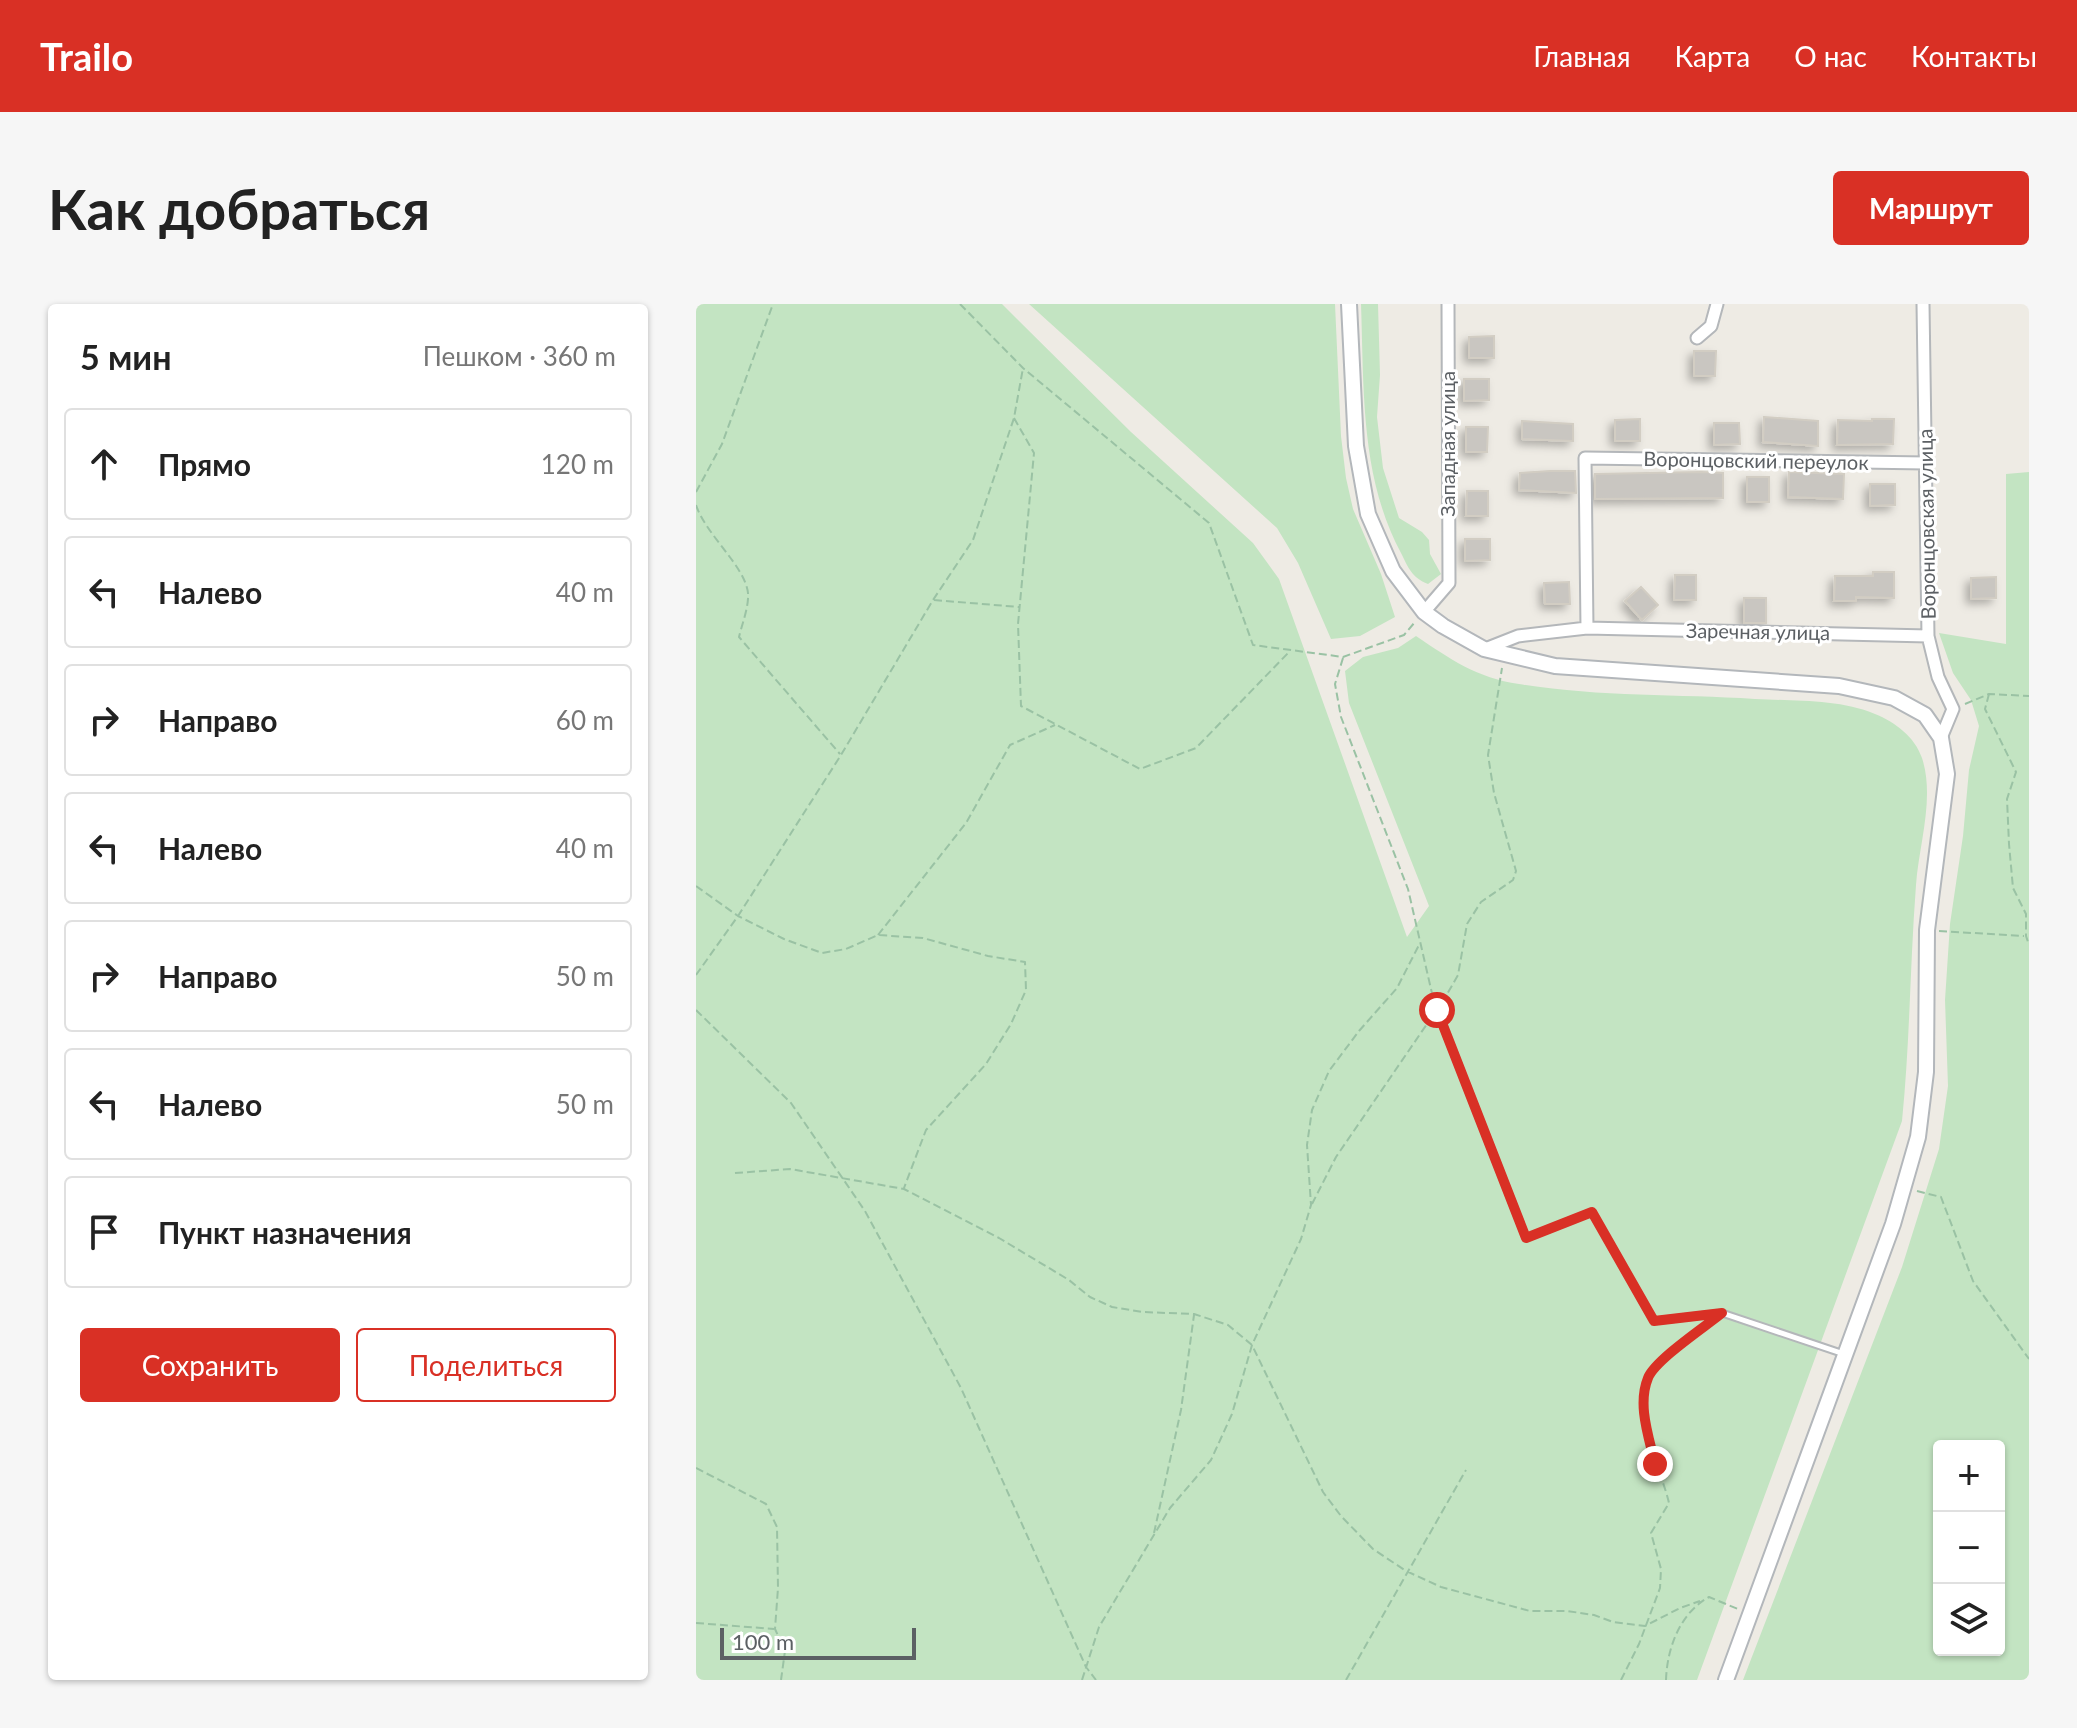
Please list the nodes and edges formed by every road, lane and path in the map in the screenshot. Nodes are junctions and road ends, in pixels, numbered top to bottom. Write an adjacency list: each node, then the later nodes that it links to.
1 (773, 304): 11 (path)
2 (960, 304): 8 (path)
3 (1349, 304): 15 (main road)
4 (1448, 304): 15 (street, Западная улица)
5 (1717, 304): 7 (street)
6 (1923, 304): 10 (street, Воронцовская улица)
7 (1697, 338)
8 (1023, 368): 9 (path); 19 (path)
9 (1014, 418): 13 (path); 14 (path)
10 (1926, 463): 16 (street, Воронцовский переулок); 17 (street, Воронцовская улица)
11 (696, 492)
12 (696, 505): 27 (path)
13 (933, 600): 14 (path); 27 (path)
14 (1019, 607): 25 (path)
15 (1424, 612): 18 (main road); 21 (path)
16 (1587, 628): 17 (street, Заречная улица); 18 (street, Заречная улица)
17 (1928, 636): 24 (street, Воронцовская улица)
18 (1484, 649): 20 (main road)
19 (1290, 652): 21 (path); 25 (path)
20 (1504, 655): 26 (main road); 37 (path)
21 (1343, 657): 33 (path)
22 (1989, 694): 23 (path); 24 (path); 32 (path)
23 (2029, 696)
24 (1953, 709): 26 (street)
25 (1057, 725): 31 (path)
26 (1941, 738): 30 (main road)
27 (841, 755): 29 (path)
28 (696, 886): 29 (path)
29 (738, 916): 31 (path); 35 (path)
30 (1927, 930): 32 (path); 40 (main road)
31 (878, 935): 41 (path)
32 (2026, 936): 34 (path)
33 (1420, 943): 37 (path); 42 (path)
34 (2029, 945)
35 (696, 975)
36 (696, 1010): 39 (path)
37 (1437, 1010): 42 (path); 43 (lane)
38 (735, 1173): 39 (path)
39 (844, 1181): 41 (path); 57 (path)
40 (1904, 1187): 46 (main road); 47 (path)
41 (904, 1189): 44 (path)
42 (1311, 1205): 45 (path)
43 (1722, 1313): 46 (lane); 55 (path)
44 (1194, 1314): 45 (path); 50 (path)
45 (1252, 1345): 50 (path); 51 (path)
46 (1845, 1354): 53 (main road)
47 (2029, 1359)
48 (696, 1468): 56 (path)
49 (1466, 1470): 51 (path)
50 (1153, 1538): 57 (path)
51 (1406, 1571): 55 (path); 61 (path)
52 (1700, 1601): 53 (path); 55 (path); 63 (path)
53 (1750, 1615): 64 (main road)
54 (696, 1623): 56 (path)
55 (1645, 1626): 62 (path)
56 (775, 1629): 58 (path)
57 (1086, 1667): 59 (path); 60 (path)
58 (781, 1680)
59 (1082, 1680)
60 (1096, 1680)
61 (1346, 1680)
62 (1621, 1680)
63 (1666, 1680)
64 (1726, 1680)

